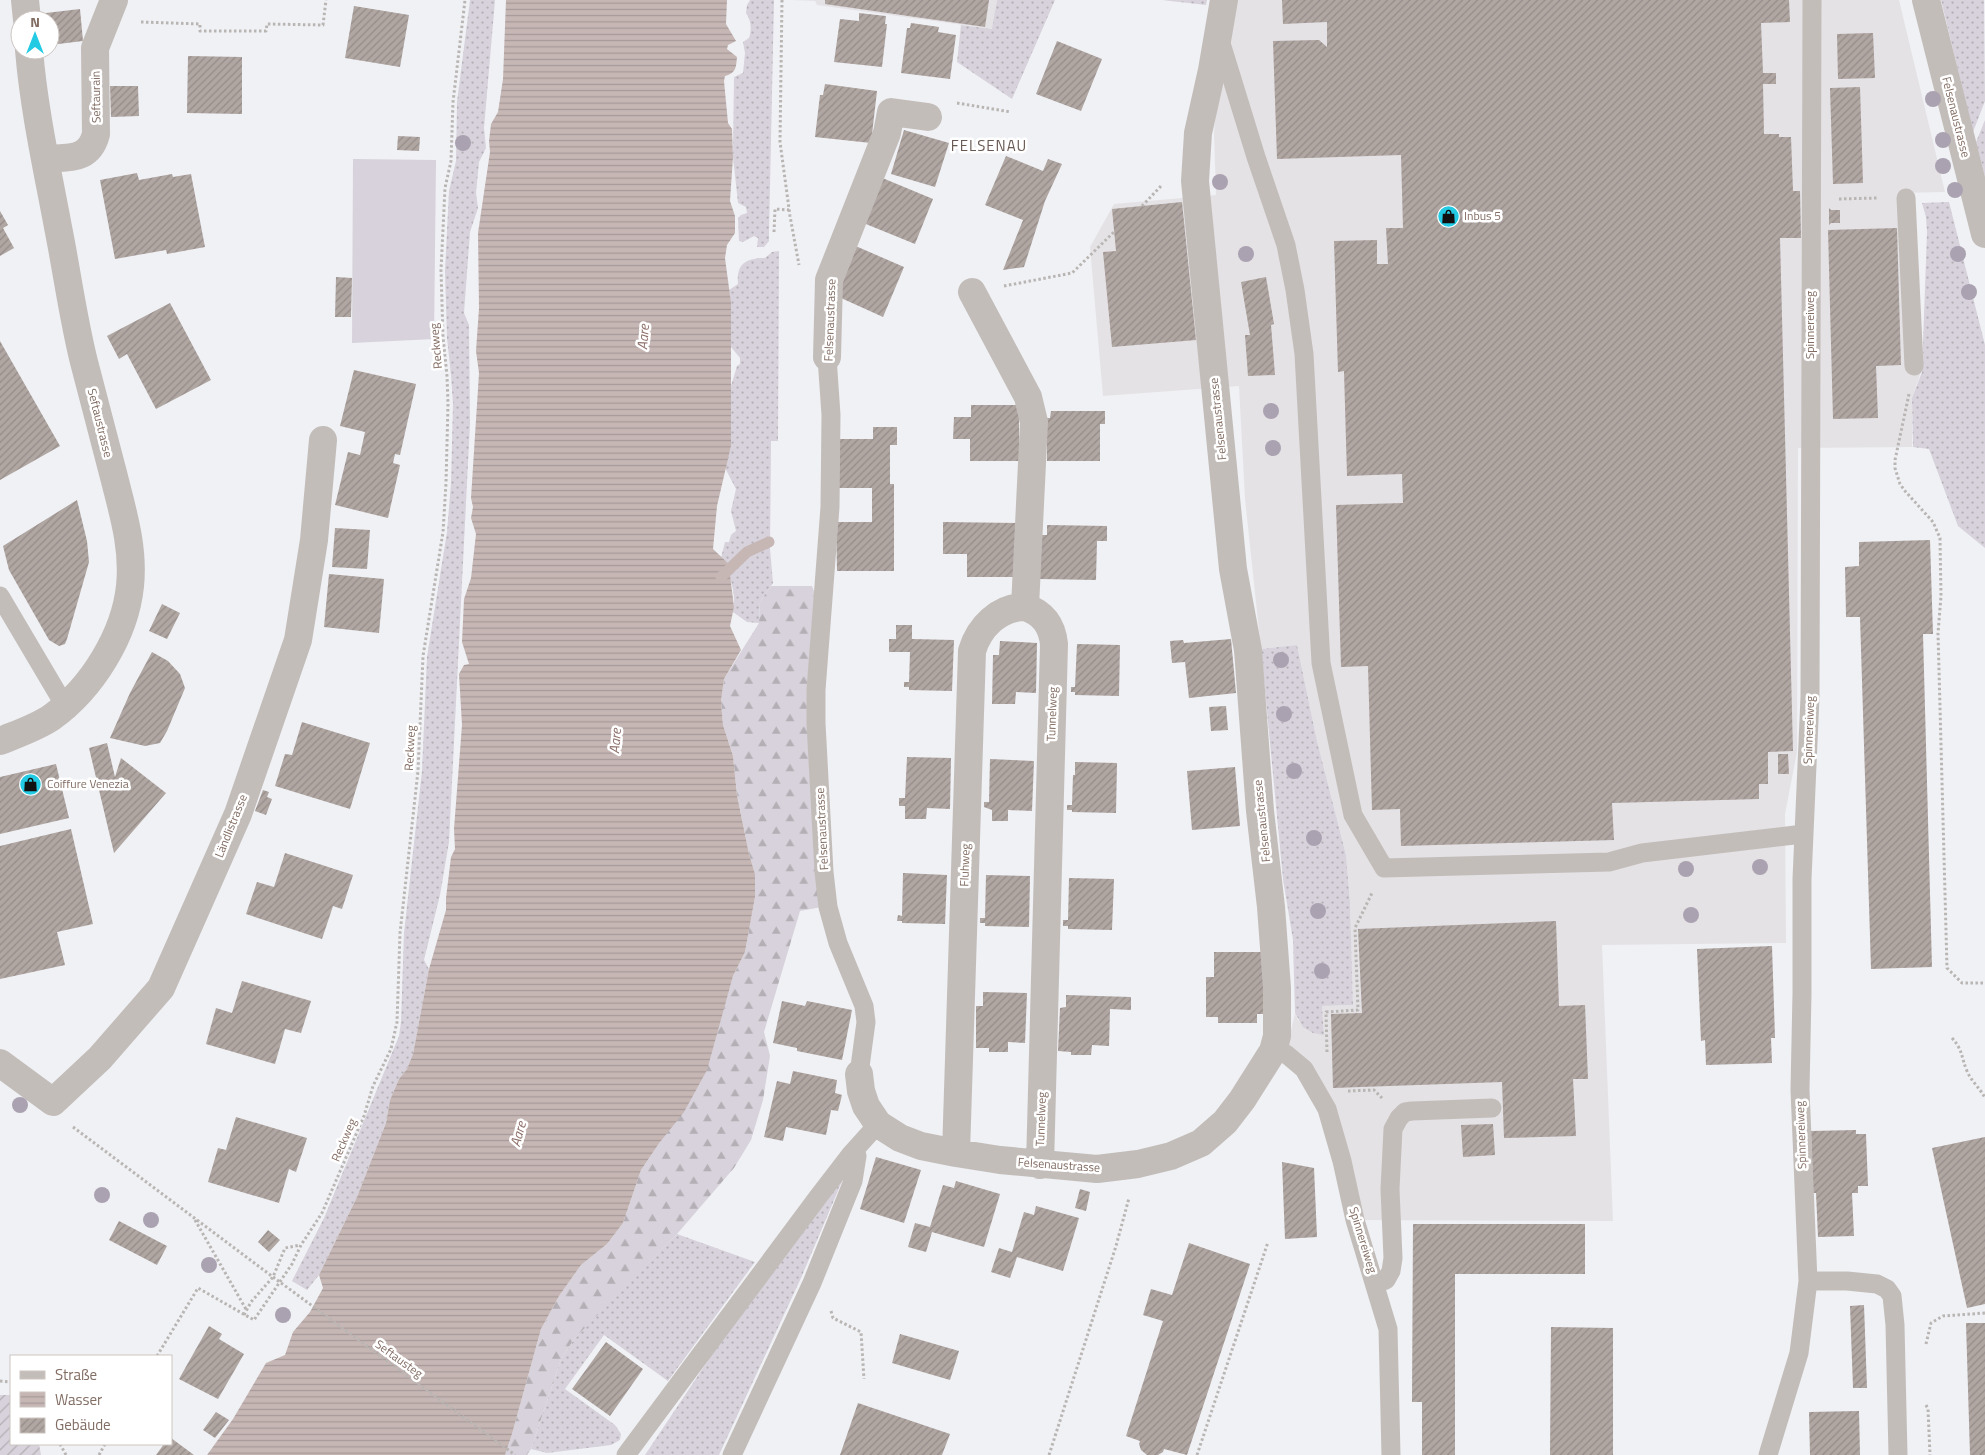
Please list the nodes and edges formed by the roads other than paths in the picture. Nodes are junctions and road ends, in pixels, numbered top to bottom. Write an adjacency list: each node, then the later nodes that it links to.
1 (1224, 0): 5 (street, Felsenaustrasse)
2 (1812, 0): 19 (lane, Spinnereiweg)
3 (1926, 0): 10 (street, Felsenaustrasse)
4 (111, 6): 8 (street, Seftaurain)
5 (1218, 34): 19 (lane); 20 (street, Felsenaustrasse)
6 (30, 60): 8 (street, Seftaustrasse)
7 (928, 117): 12 (street, Felsenaustrasse)
8 (46, 159): 17 (street, Seftaustrasse)
9 (1906, 198): 13 (lane)
10 (1985, 234)
11 (972, 292): 16 (street)
12 (827, 357): 22 (lane, Felsenaustrasse)
13 (1914, 366)
14 (323, 440): 21 (street, Ländlistrasse)
15 (0, 596): 17 (lane)
16 (1025, 607): 26 (street, Fluhweg); 27 (street, Tunnelweg)
17 (65, 706): 18 (street, Seftaustrasse)
18 (0, 741)
19 (1803, 834): 28 (lane, Spinnereiweg)
20 (1273, 1051): 27 (street, Felsenaustrasse); 29 (lane, Spinnereiweg)
21 (0, 1063)
22 (859, 1074): 24 (street, Felsenaustrasse)
23 (1492, 1108): 29 (lane)
24 (878, 1124): 25 (lane); 26 (street, Felsenaustrasse)
25 (855, 1150): 30 (lane); 31 (lane)
26 (956, 1153): 27 (street, Felsenaustrasse)
27 (1040, 1164)
28 (1808, 1281): 33 (lane, Spinnereiweg); 34 (lane)
29 (1375, 1282): 32 (lane, Spinnereiweg)
30 (626, 1455)
31 (732, 1455)
32 (1391, 1455)
33 (1768, 1455)
34 (1898, 1455)

